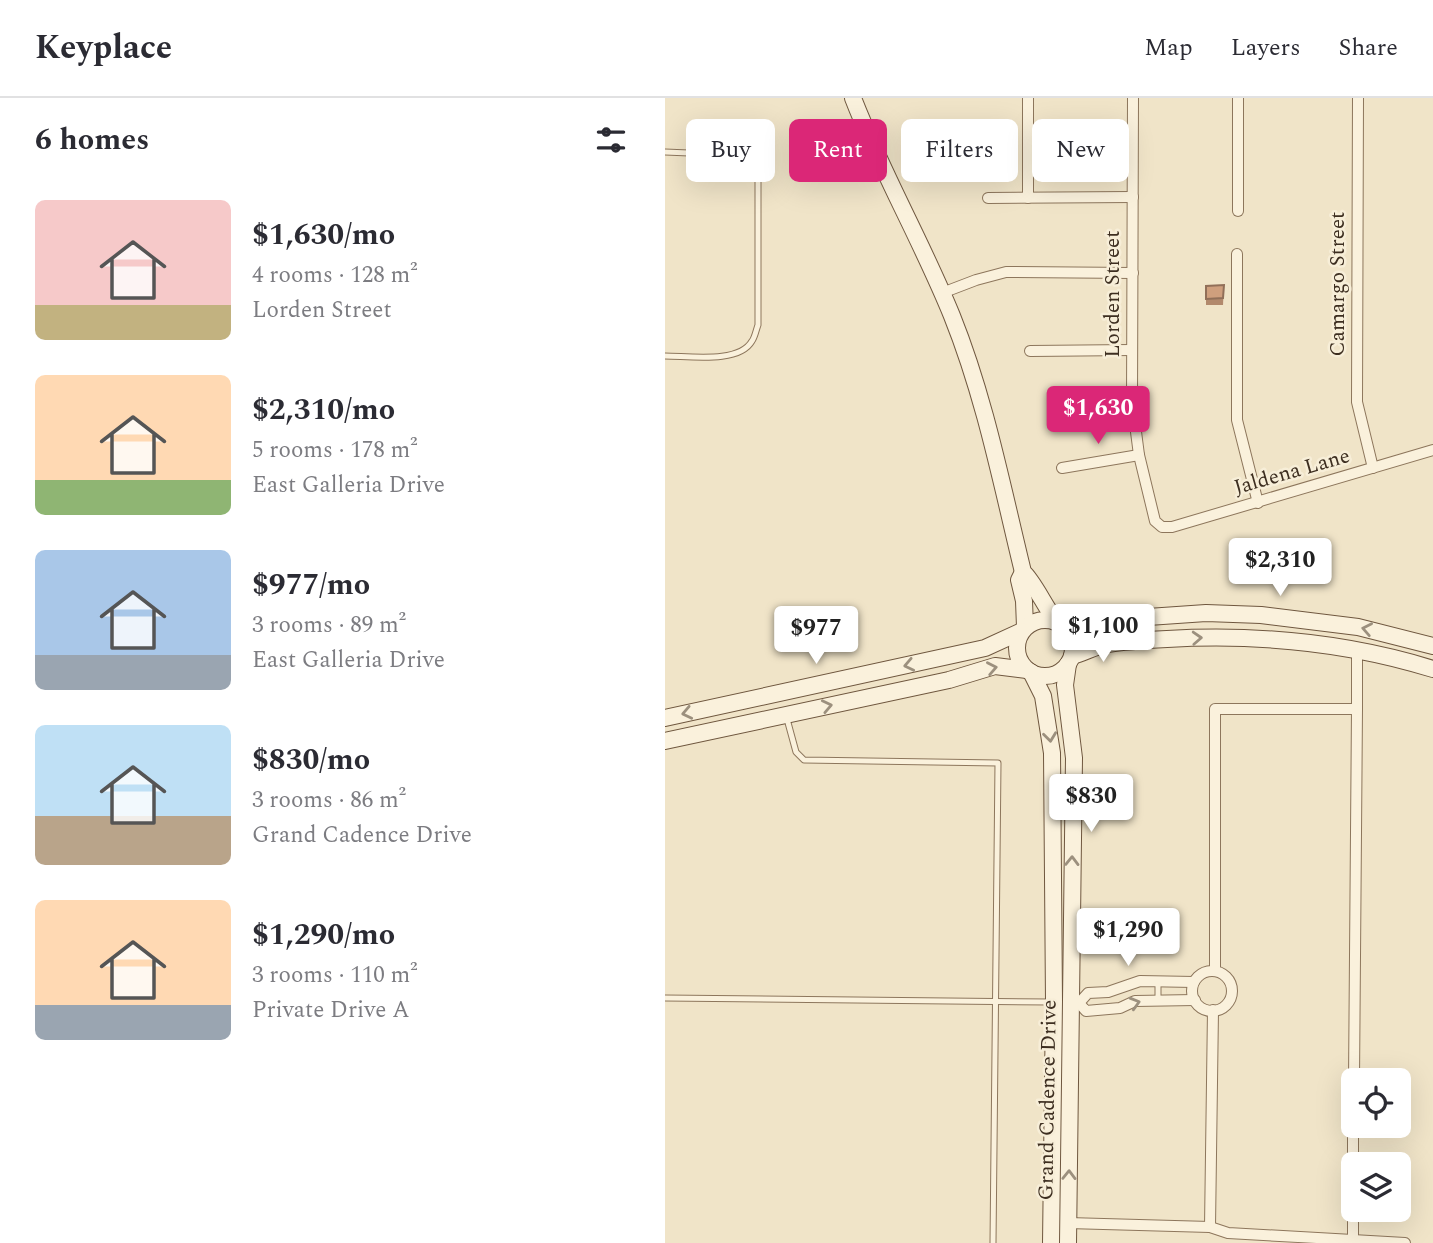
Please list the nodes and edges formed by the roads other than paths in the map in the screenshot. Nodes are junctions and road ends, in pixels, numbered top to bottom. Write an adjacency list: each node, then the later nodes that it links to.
1 (853, 98): 13 (main road)
2 (1028, 98): 9 (street)
3 (1133, 98): 7 (street, Lorden Street)
4 (1238, 98): 10 (street)
5 (1358, 98): 20 (street, Camargo Street)
6 (665, 152): 16 (lane)
7 (1133, 197): 9 (street); 12 (street, Lorden Street)
8 (988, 198): 9 (street)
9 (1028, 198)
10 (1238, 211)
11 (1237, 254): 21 (street)
12 (1133, 273): 13 (street); 14 (street, Lorden Street)
13 (942, 293): 23 (main road)
14 (1132, 350): 15 (street); 18 (street, Lorden Street)
15 (1030, 351)
16 (665, 356)
17 (1433, 450): 20 (street, Jaldena Lane)
18 (1139, 455): 19 (street); 22 (street, Lorden Street)
19 (1062, 468)
20 (1373, 468): 21 (street, Jaldena Lane)
21 (1258, 503): 22 (street, Jaldena Lane)
22 (1162, 527)
23 (1023, 572): 24 (main road); 25 (main road)
24 (1058, 622): 25 (main road); 26 (main road, one-way to 24); 28 (main road)
25 (1024, 629): 30 (main road); 33 (main road, one-way to 33)
26 (1433, 646)
27 (1357, 650): 28 (main road, one-way to 27); 29 (main road); 31 (street)
28 (1070, 660): 30 (main road); 43 (main road, Grand Cadence Drive, one-way to 28)
29 (1433, 669)
30 (1029, 671): 32 (main road, one-way to 30); 42 (main road, Grand Cadence Drive, one-way to 42)
31 (1357, 709): 35 (street); 45 (street)
32 (786, 715): 34 (main road); 41 (lane)
33 (665, 718)
34 (665, 741)
35 (1215, 971): 37 (street); 44 (street)
36 (1158, 981): 37 (street); 39 (lane); 43 (street)
37 (1194, 982): 40 (street)
38 (665, 998): 41 (lane)
39 (1158, 999): 40 (street); 43 (street, one-way to 39)
40 (1195, 1000): 44 (street)
41 (995, 1002): 42 (lane); 50 (lane)
42 (1054, 1002): 43 (main road); 51 (main road, Grand Cadence Drive)
43 (1075, 1002): 47 (main road, Grand Cadence Drive, one-way to 43)
44 (1213, 1010): 48 (street)
45 (1354, 1068)
46 (1353, 1222): 49 (street)
47 (1068, 1223): 48 (street); 52 (main road, Grand Cadence Drive)
48 (1210, 1227): 49 (street)
49 (1353, 1240): 53 (street)
50 (993, 1243)
51 (1051, 1243)
52 (1068, 1243)
53 (1405, 1243)

